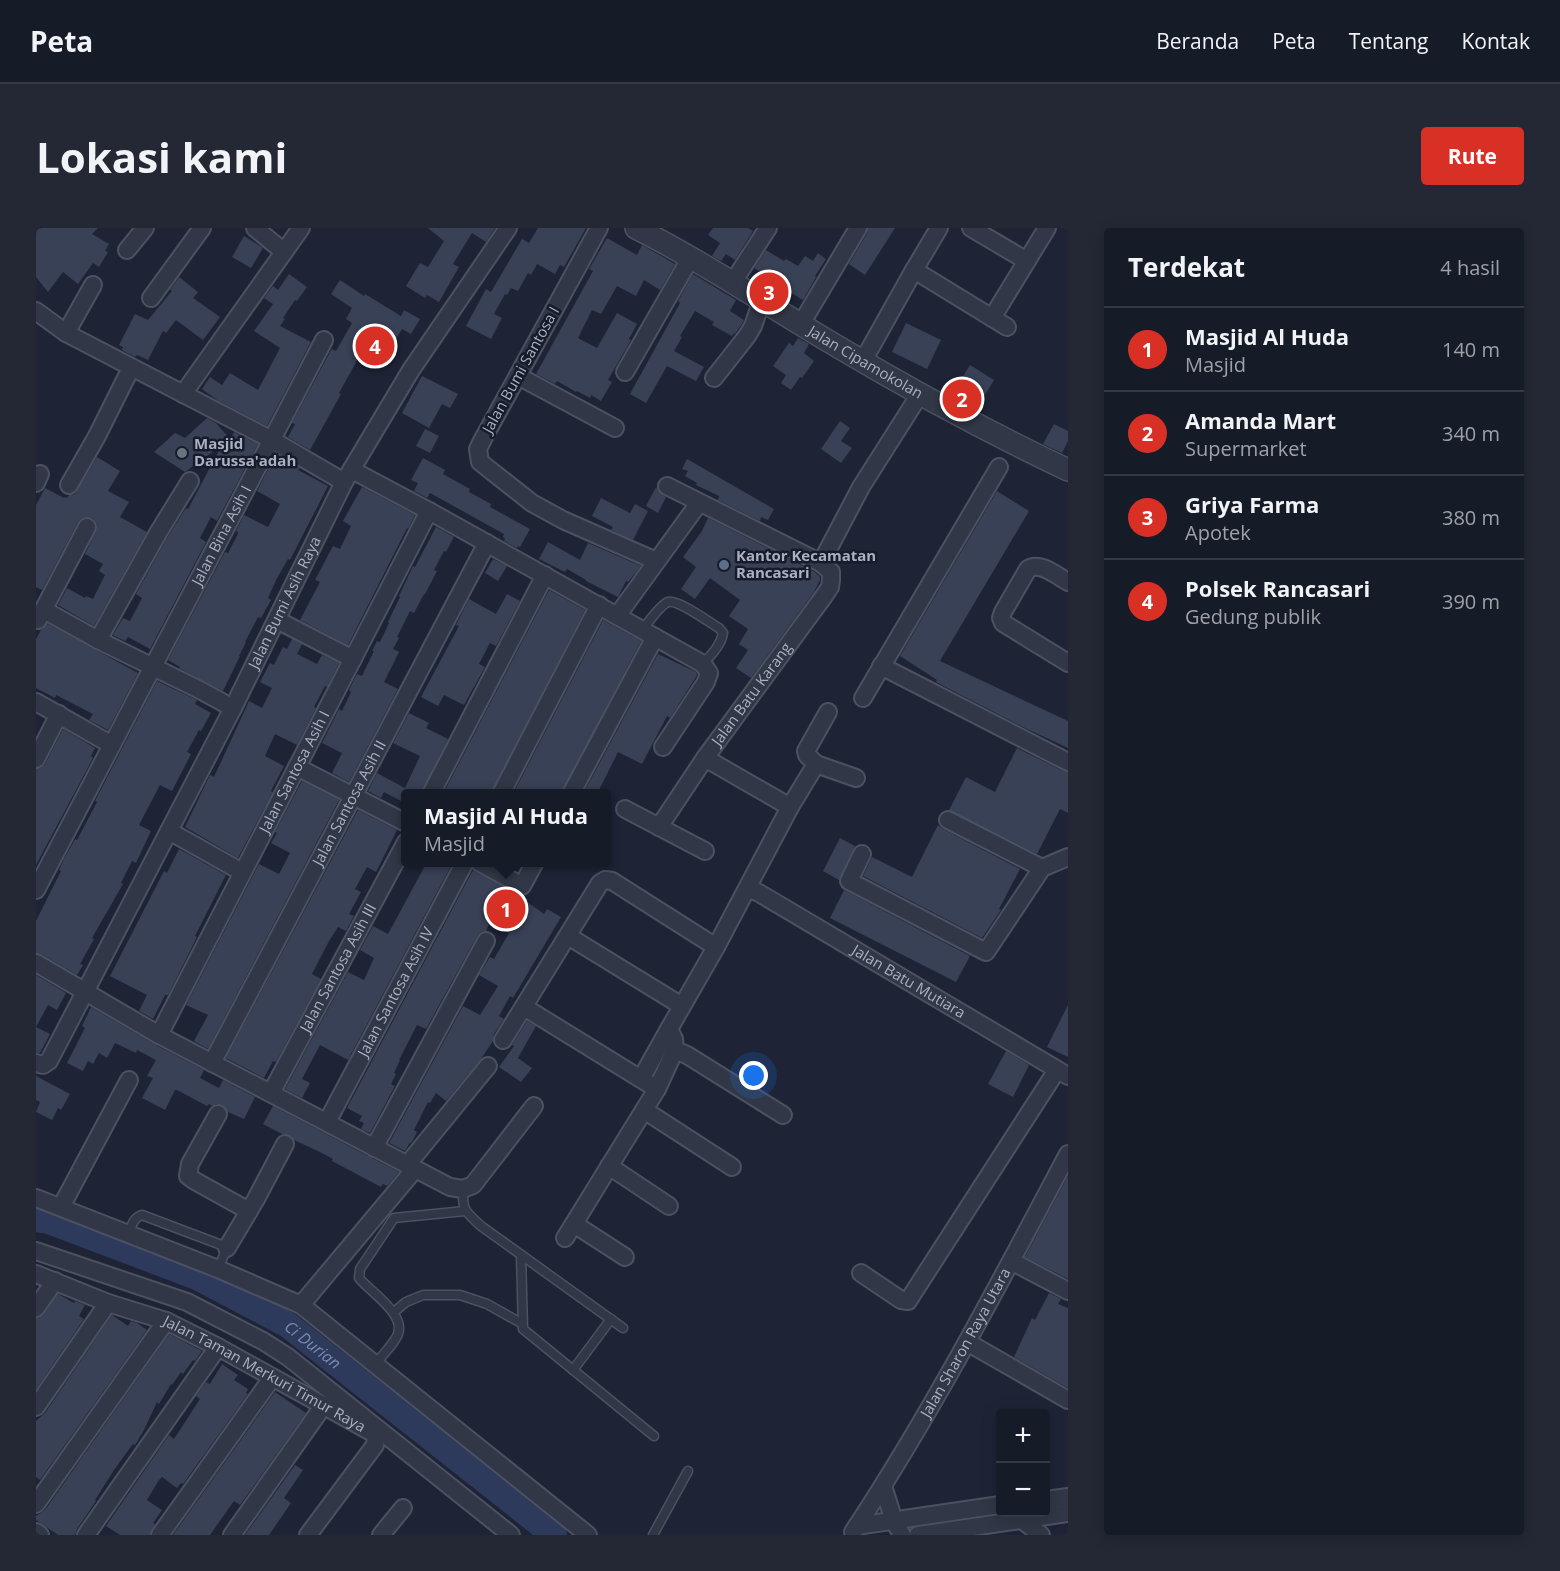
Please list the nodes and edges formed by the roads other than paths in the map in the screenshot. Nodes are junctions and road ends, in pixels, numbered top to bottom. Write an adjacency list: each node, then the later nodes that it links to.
1 (145, 228): 13 (street)
2 (202, 228): 20 (street)
3 (255, 228): 14 (street)
4 (301, 228): 14 (street)
5 (508, 228): 39 (street, Jalan Bumi Asih Raya)
6 (599, 228): 31 (street, Jalan Bumi Santosa I)
7 (768, 228): 18 (street)
8 (858, 228): 24 (street)
9 (939, 228): 17 (street)
10 (971, 228): 16 (street)
11 (1047, 228): 16 (street)
12 (646, 230): 15 (street, Jalan Cipamokolan)
13 (127, 250)
14 (284, 252): 33 (street)
15 (691, 256): 18 (street, Jalan Cipamokolan); 30 (street)
16 (1026, 261): 23 (street)
17 (914, 270): 23 (street); 28 (street)
18 (733, 282): 21 (street, Jalan Cipamokolan)
19 (93, 285): 26 (street)
20 (151, 298)
21 (762, 300): 24 (street, Jalan Cipamokolan); 32 (street)
22 (36, 311): 26 (street)
23 (992, 318): 25 (street)
24 (801, 324): 28 (street, Jalan Cipamokolan)
25 (1008, 327)
26 (66, 333): 29 (street)
27 (324, 340): 36 (street, Jalan Bina Asih I)
28 (863, 361): 34 (street, Jalan Cipamokolan)
29 (131, 368): 33 (street); 41 (street)
30 (625, 372)
31 (518, 376): 35 (street); 47 (street, Jalan Bumi Santosa I)
32 (714, 378)
33 (183, 394): 36 (street)
34 (920, 394): 38 (street, Jalan Cipamokolan); 48 (street)
35 (615, 428)
36 (272, 440): 39 (street); 61 (street, Jalan Bina Asih I)
37 (999, 467): 60 (street)
38 (1068, 470)
39 (348, 476): 44 (street); 54 (street, Jalan Bumi Asih Raya)
40 (190, 481): 56 (street)
41 (69, 485)
42 (667, 486): 43 (street)
43 (699, 503): 47 (street); 48 (street)
44 (429, 511): 46 (street); 57 (street, Jalan Santosa Asih I)
45 (87, 527): 53 (street)
46 (487, 543): 49 (street); 78 (street, Jalan Santosa Asih II)
47 (656, 561): 52 (street)
48 (821, 563): 69 (street, Jalan Batu Karang)
49 (545, 575): 51 (street); 75 (street)
50 (1068, 582): 58 (street)
51 (599, 605): 52 (street); 76 (street)
52 (617, 616): 55 (street)
53 (38, 618): 56 (street)
54 (277, 620): 57 (street); 64 (street, Jalan Bumi Asih Raya)
55 (649, 633): 59 (street); 59 (lane); 77 (street)
56 (98, 640): 61 (street)
57 (353, 659): 73 (street, Jalan Santosa Asih I)
58 (1068, 663)
59 (703, 664): 68 (street)
60 (881, 666): 62 (street); 71 (street)
61 (153, 668): 64 (street); 67 (street, Jalan Bina Asih I)
62 (862, 698)
63 (36, 702): 66 (street)
64 (233, 708): 84 (street, Jalan Bumi Asih Raya)
65 (828, 711): 72 (street)
66 (59, 714): 67 (street); 70 (street)
67 (112, 745): 95 (street, Jalan Bina Asih I)
68 (663, 747)
69 (705, 758): 79 (street); 83 (street, Jalan Batu Karang)
70 (36, 759)
71 (1068, 762)
72 (816, 764): 74 (street); 79 (street)
73 (297, 768): 78 (street); 93 (street, Jalan Santosa Asih I)
74 (856, 778)
75 (434, 789)
76 (504, 789)
77 (573, 789)
78 (353, 796): 82 (street); 108 (street, Jalan Santosa Asih II)
79 (790, 807): 94 (street)
80 (626, 808): 83 (street)
81 (948, 820): 92 (street)
82 (401, 821)
83 (659, 827): 86 (street)
84 (169, 831): 93 (street); 100 (street, Jalan Bumi Asih Raya)
85 (401, 849): 114 (street, Jalan Santosa Asih III)
86 (705, 851)
87 (862, 854): 92 (street)
88 (1068, 856): 92 (street)
89 (462, 867): 119 (street, Jalan Santosa Asih IV)
90 (487, 867): 91 (street)
91 (532, 867)
92 (1042, 868)
93 (242, 872): 104 (street, Jalan Santosa Asih I)
94 (748, 888): 98 (street); 110 (street, Jalan Batu Mutiara)
95 (36, 890)
96 (568, 936): 98 (street); 101 (street); 102 (street)
97 (486, 941): 121 (street)
98 (716, 947): 101 (street)
99 (36, 963): 100 (street)
100 (86, 992): 104 (street); 107 (street, Jalan Bumi Asih Raya)
101 (682, 1006): 103 (street)
102 (524, 1007): 105 (street); 111 (street)
103 (669, 1029): 106 (street); 111 (street)
104 (159, 1035): 108 (street)
105 (503, 1040)
106 (675, 1050): 113 (street); 118 (street)
107 (36, 1063)
108 (212, 1063): 114 (street)
109 (488, 1066): 124 (street)
110 (1063, 1073): 140 (street)
111 (641, 1079): 113 (street)
112 (129, 1080): 129 (street)
113 (657, 1089): 116 (street)
114 (271, 1093): 119 (street)
115 (534, 1106): 126 (street)
116 (644, 1110): 123 (street); 125 (street)
117 (218, 1114): 130 (street)
118 (783, 1115)
119 (327, 1122): 121 (street)
120 (285, 1144): 130 (street)
121 (374, 1148): 124 (street)
122 (1068, 1154): 137 (street, Jalan Sharon Raya Utara)
123 (609, 1166): 128 (street); 136 (street)
124 (411, 1167): 126 (street); 144 (street)
125 (732, 1167)
126 (464, 1190): 131 (lane)
127 (36, 1198): 129 (street)
128 (669, 1206)
129 (61, 1207): 132 (street)
130 (249, 1210): 133 (street)
131 (465, 1211): 135 (lane); 146 (lane)
132 (129, 1234): 133 (lane); 138 (street)
133 (227, 1248): 138 (lane)
134 (36, 1251): 180 (street)
135 (521, 1255): 147 (lane); 149 (lane)
136 (625, 1257)
137 (1011, 1261): 142 (street); 151 (street, Jalan Sharon Raya Utara)
138 (218, 1269): 144 (street)
139 (36, 1274): 141 (street, Jalan Taman Merkuri Timur Raya)
140 (861, 1274)
141 (55, 1281): 143 (street, Jalan Taman Merkuri Timur Raya); 145 (street)
142 (1068, 1291)
143 (108, 1303): 148 (street, Jalan Taman Merkuri Timur Raya); 158 (street)
144 (302, 1305): 153 (street)
145 (36, 1308)
146 (394, 1312): 149 (lane); 153 (lane)
147 (611, 1319): 150 (lane); 154 (lane)
148 (166, 1322): 152 (street, Jalan Taman Merkuri Timur Raya); 164 (street)
149 (521, 1323): 154 (lane)
150 (623, 1328)
151 (967, 1342): 156 (street); 161 (street, Jalan Sharon Raya Utara)
152 (218, 1347): 155 (street, Jalan Taman Merkuri Timur Raya); 175 (street)
153 (376, 1364): 181 (street)
154 (573, 1370): 159 (lane)
155 (272, 1378): 157 (street, Jalan Taman Merkuri Timur Raya); 176 (street)
156 (1068, 1400)
157 (324, 1405): 177 (street); 178 (street, Jalan Taman Merkuri Timur Raya)
158 (36, 1407)
159 (654, 1436)
160 (688, 1472): 182 (lane)
161 (883, 1486): 171 (street); 172 (street, Jalan Sharon Raya Utara)
162 (1068, 1497): 163 (street)
163 (1050, 1499)
164 (36, 1504)
165 (996, 1506): 171 (street)
166 (404, 1508): 179 (street)
167 (1068, 1513): 168 (street)
168 (1050, 1514)
169 (1017, 1517): 183 (street)
170 (1023, 1517): 184 (street)
171 (898, 1528): 172 (street)
172 (854, 1531)
173 (36, 1532): 174 (street)
174 (40, 1535)
175 (86, 1535)
176 (160, 1535)
177 (232, 1535)
178 (308, 1535)
179 (381, 1535)
180 (511, 1535)
181 (588, 1535)
182 (653, 1535)
183 (918, 1535)
184 (1041, 1535)

